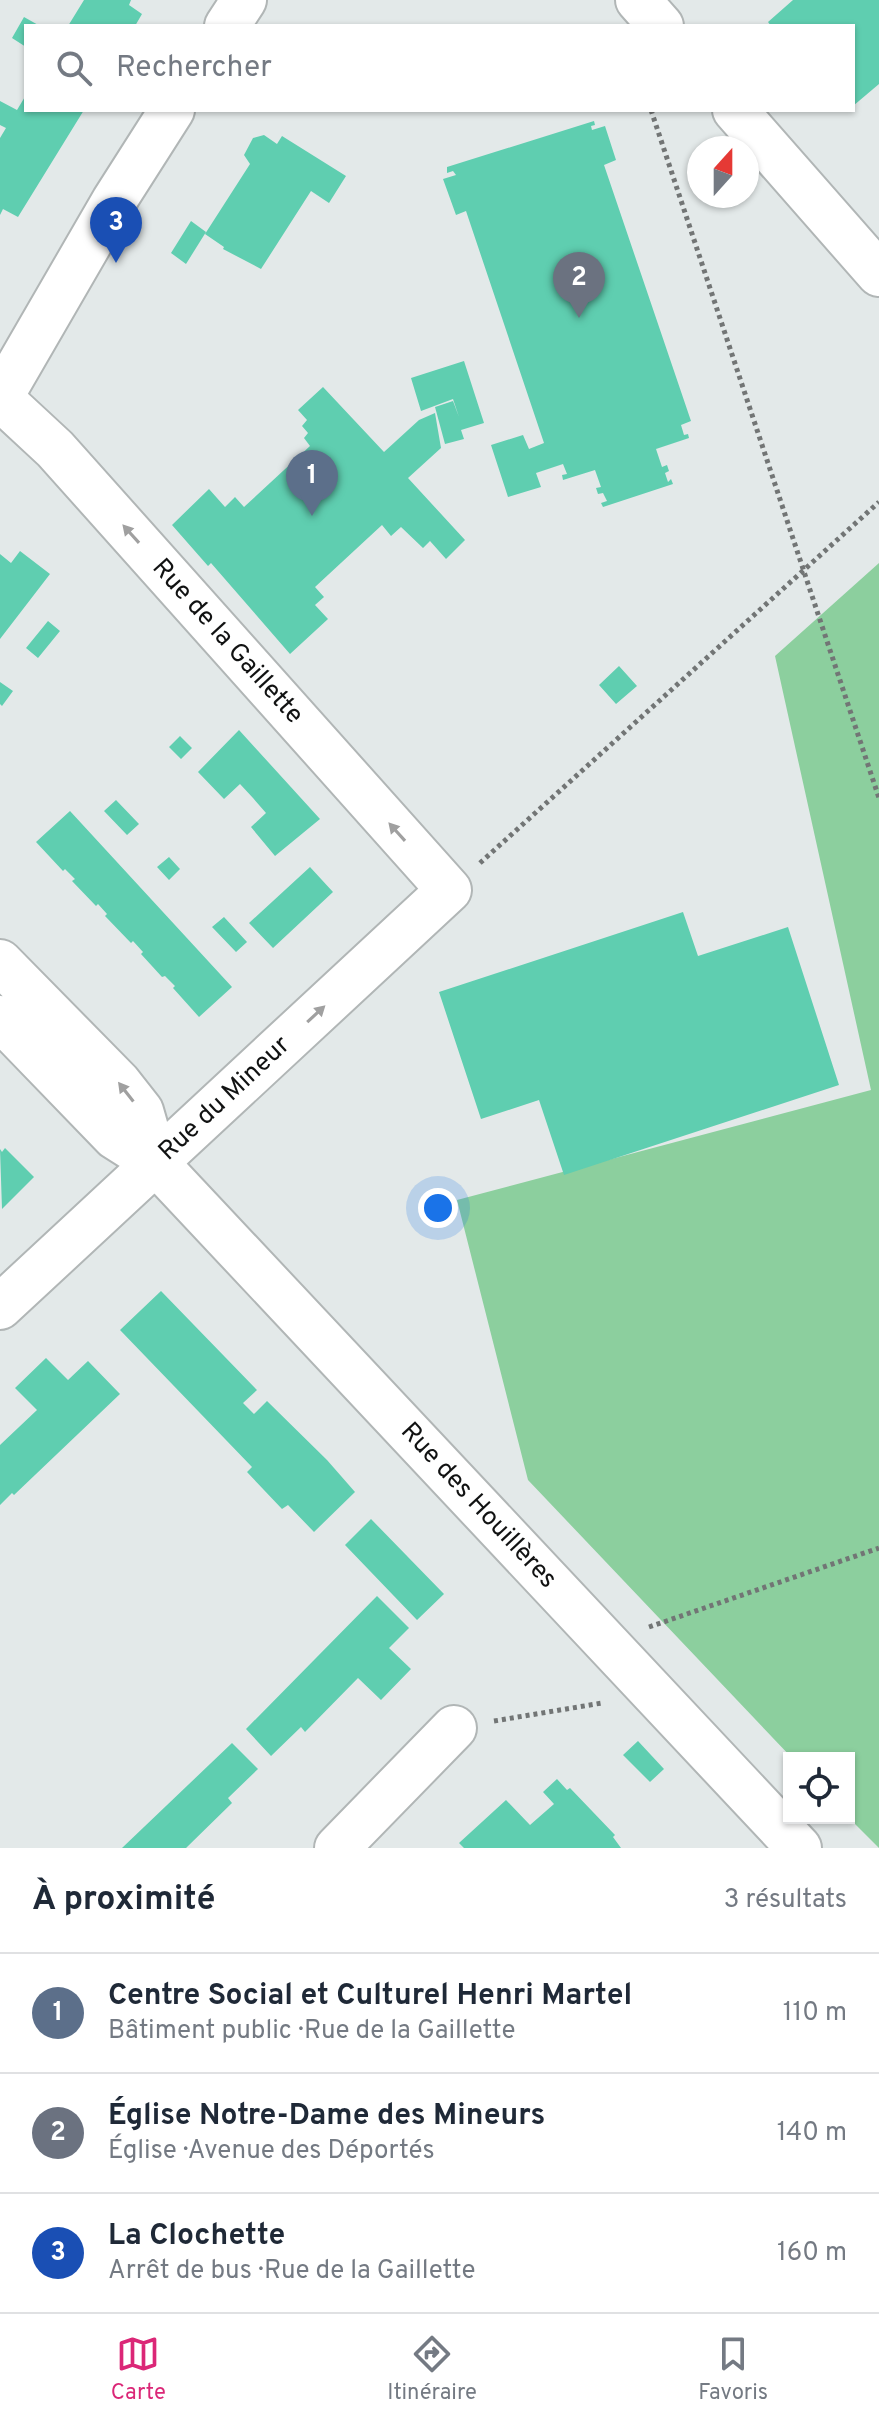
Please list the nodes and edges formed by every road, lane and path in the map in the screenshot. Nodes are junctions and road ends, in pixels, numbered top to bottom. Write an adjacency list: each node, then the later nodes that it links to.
1 (244, 0): 3 (street)
2 (638, 0): 4 (street)
3 (228, 24)
4 (659, 24)
5 (171, 112): 9 (street)
6 (652, 112): 11 (path)
7 (737, 112): 8 (street)
8 (879, 274)
9 (0, 398): 13 (street, Rue de la Gaillette, one-way to 9)
10 (879, 502): 11 (path)
11 (803, 572): 12 (path); 13 (path)
12 (879, 798)
13 (449, 890): 16 (street, Rue du Mineur, one-way to 13)
14 (0, 962): 16 (street, Rue des Houillères, one-way to 14)
15 (0, 1018): 16 (street, Rue des Houillères)
16 (156, 1163): 17 (street, Rue du Mineur); 19 (street, Rue des Houillères)
17 (0, 1307)
18 (879, 1548): 19 (path)
19 (605, 1642): 20 (street, Rue des Houillères)
20 (655, 1694): 21 (path); 23 (street, Rue des Houillères)
21 (454, 1728): 22 (street)
22 (337, 1848)
23 (799, 1848)

